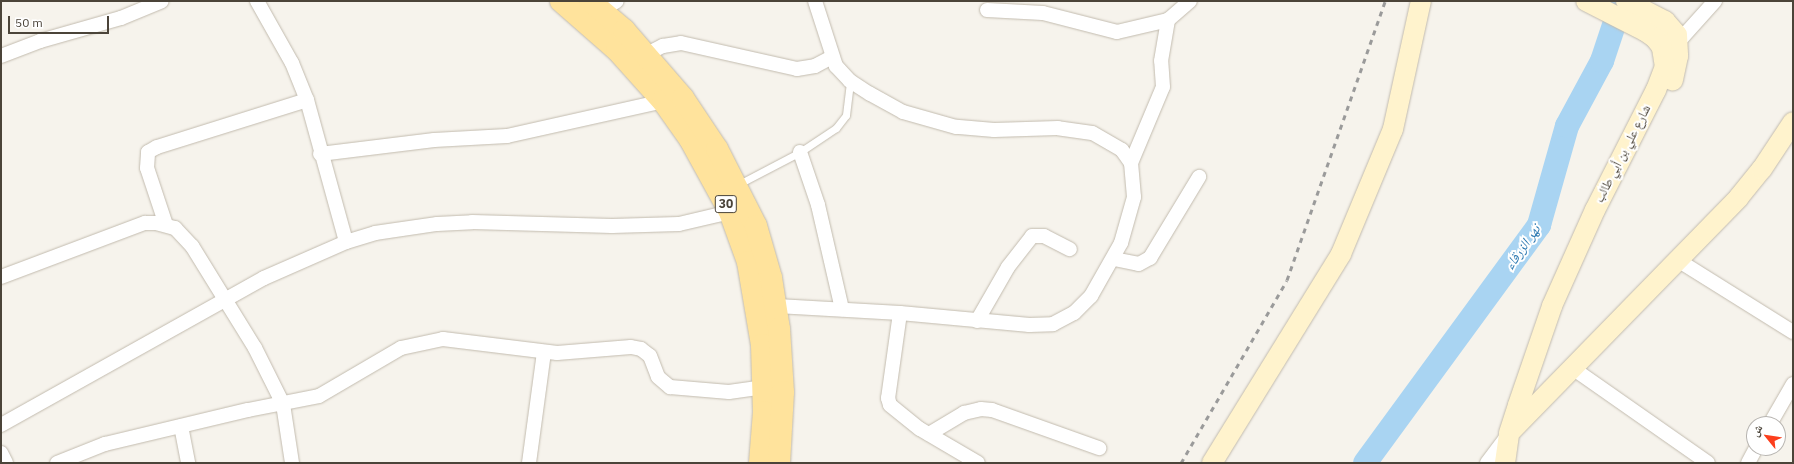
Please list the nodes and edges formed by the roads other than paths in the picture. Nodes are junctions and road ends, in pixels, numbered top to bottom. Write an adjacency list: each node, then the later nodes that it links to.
1 (162, 1): 16 (street)
2 (257, 1): 19 (street)
3 (561, 1): 20 (main road, 30)
4 (814, 1): 17 (street)
5 (1190, 1): 12 (street)
6 (1421, 1): 62 (street)
7 (1626, 1): 13 (street, شارع علي بن أبي طالب)
8 (1714, 1): 14 (street)
9 (1588, 2): 13 (street, شارع علي بن أبي طالب)
10 (603, 4): 15 (main road, 30)
11 (987, 10): 12 (street)
12 (1168, 20): 24 (street)
13 (1649, 23): 14 (street, شارع علي بن أبي طالب); 41 (street, شارع علي بن أبي طالب)
14 (1679, 41): 41 (street, شارع علي بن أبي طالب)
15 (646, 54): 17 (street); 26 (main road, 30)
16 (1, 56)
17 (832, 57): 18 (street)
18 (850, 81): 22 (lane); 24 (street)
19 (307, 100): 23 (street); 28 (street)
20 (663, 101): 23 (street); 27 (main road, 30)
21 (1793, 122): 32 (street)
22 (800, 152): 26 (lane); 37 (street)
23 (320, 154): 29 (street)
24 (1131, 163): 31 (street)
25 (1199, 176): 31 (street)
26 (736, 185): 34 (main road, 30)
27 (730, 212): 29 (street); 34 (main road, 30)
28 (166, 225): 33 (street); 35 (street)
29 (346, 242): 35 (street)
30 (1070, 249): 39 (street)
31 (1114, 259): 39 (street)
32 (1676, 259): 40 (street); 43 (street)
33 (1, 277)
34 (762, 280): 36 (main road, 30); 45 (main road, 30)
35 (225, 299): 46 (street); 48 (street)
36 (777, 306): 37 (street); 60 (main road, 30)
37 (842, 309): 38 (street)
38 (900, 313): 39 (street); 51 (street)
39 (977, 321)
40 (1793, 332)
41 (1539, 342): 50 (street, شارع علي بن أبي طالب)
42 (544, 352): 45 (street); 46 (street); 58 (street)
43 (1571, 367): 50 (street); 65 (street)
44 (1793, 384): 47 (street)
45 (763, 387): 59 (main road, 30)
46 (283, 404): 49 (street); 57 (street)
47 (1775, 416)
48 (1, 425)
49 (181, 426): 55 (street); 56 (street)
50 (1509, 433): 63 (street); 64 (street, شارع علي بن أبي طالب)
51 (929, 434): 52 (street); 61 (street)
52 (1099, 448)
53 (1, 453): 54 (street)
54 (6, 463)
55 (57, 463)
56 (188, 463)
57 (292, 463)
58 (529, 463)
59 (760, 463)
60 (779, 463)
61 (978, 463)
62 (1212, 463)
63 (1487, 463)
64 (1505, 463)
65 (1708, 463)

